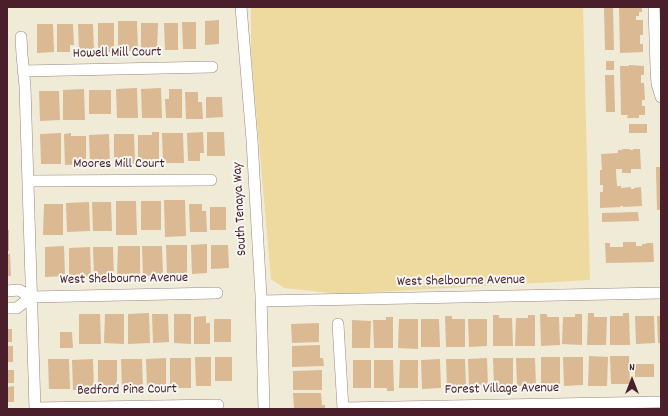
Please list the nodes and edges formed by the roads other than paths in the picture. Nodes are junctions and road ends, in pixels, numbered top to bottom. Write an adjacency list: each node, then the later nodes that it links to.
1 (241, 7): 13 (street, South Tenaya Way)
2 (654, 7): 6 (street)
3 (21, 37): 5 (street)
4 (212, 67): 5 (street, Howell Mill Court)
5 (23, 71): 8 (street)
6 (661, 97)
7 (211, 180): 8 (street, Moores Mill Court)
8 (28, 181): 12 (street)
9 (7, 291): 12 (street, West Shelbourne Avenue)
10 (217, 293): 12 (street, West Shelbourne Avenue)
11 (661, 293): 13 (street, West Shelbourne Avenue)
12 (31, 297): 14 (street); 18 (street)
13 (261, 301): 20 (street, South Tenaya Way)
14 (7, 308)
15 (338, 324): 19 (street)
16 (661, 402): 19 (street, Forest Village Avenue)
17 (218, 405): 18 (street, Bedford Pine Court)
18 (35, 408)
19 (343, 408)
20 (264, 409)

